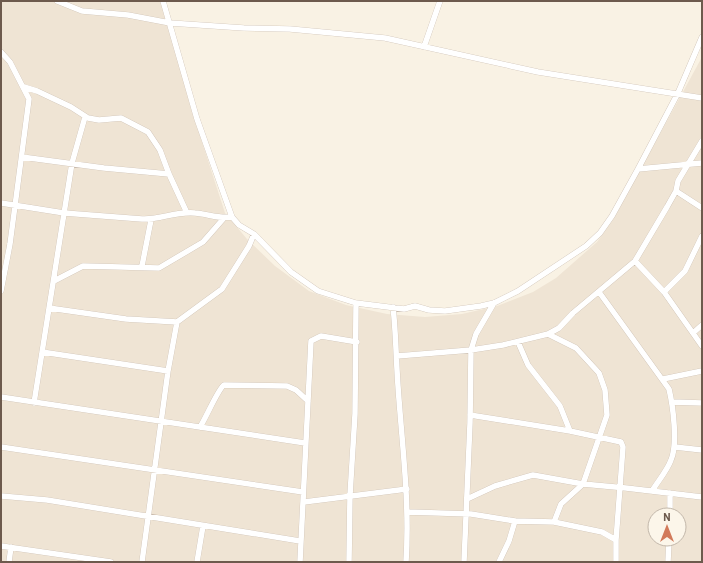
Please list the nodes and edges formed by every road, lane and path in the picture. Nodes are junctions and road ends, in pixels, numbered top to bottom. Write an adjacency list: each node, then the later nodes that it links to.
1 (57, 1): 4 (street)
2 (164, 1): 4 (street)
3 (440, 1): 6 (street)
4 (170, 23): 6 (street); 25 (street)
5 (702, 37): 9 (street)
6 (424, 47): 9 (street)
7 (1, 52): 8 (street)
8 (24, 87): 11 (street); 13 (street)
9 (678, 93): 10 (street); 17 (street)
10 (702, 98)
11 (85, 117): 14 (street); 18 (street)
12 (702, 141): 15 (street)
13 (22, 157): 14 (street); 21 (street)
14 (72, 163): 18 (street); 23 (street)
15 (688, 163): 16 (street); 17 (street); 19 (street)
16 (702, 163)
17 (638, 169): 37 (street)
18 (169, 174): 24 (street)
19 (676, 191): 22 (street); 30 (street)
20 (1, 203): 21 (street)
21 (15, 206): 23 (street); 33 (street)
22 (702, 208)
23 (64, 213): 27 (street); 32 (street)
24 (187, 213): 26 (street); 27 (street)
25 (232, 217): 26 (street); 28 (street)
26 (224, 218): 31 (street)
27 (151, 220): 31 (street)
28 (254, 234): 36 (street); 40 (street)
29 (702, 236): 35 (street)
30 (635, 261): 34 (street); 35 (street)
31 (142, 266): 32 (street)
32 (54, 281): 39 (street)
33 (1, 291)
34 (599, 292): 43 (street); 52 (street)
35 (664, 292): 42 (street)
36 (356, 303): 38 (street); 44 (street)
37 (494, 303): 38 (street); 47 (street)
38 (393, 307): 49 (street)
39 (49, 308): 40 (street); 48 (street)
40 (177, 322): 50 (street)
41 (702, 325): 42 (street)
42 (693, 333): 46 (street)
43 (548, 334): 45 (street); 62 (street)
44 (357, 342): 54 (street); 74 (street)
45 (518, 342): 47 (street); 61 (street)
46 (702, 346)
47 (471, 350): 49 (street); 58 (street)
48 (42, 352): 50 (street); 55 (street)
49 (397, 356): 70 (street)
50 (168, 370): 59 (street)
51 (702, 371): 52 (street)
52 (663, 379): 56 (street)
53 (1, 397): 55 (street)
54 (308, 401): 60 (street); 63 (street)
55 (34, 402): 59 (street)
56 (672, 402): 57 (street); 65 (street)
57 (702, 403)
58 (470, 415): 61 (street); 77 (street)
59 (162, 422): 60 (street); 67 (street)
60 (200, 427): 63 (street)
61 (570, 431): 62 (street)
62 (598, 437): 68 (street); 69 (street)
63 (305, 443): 72 (street)
64 (1, 447): 67 (street)
65 (675, 447): 66 (street); 71 (street)
66 (702, 450)
67 (155, 470): 72 (street); 82 (street)
68 (583, 484): 69 (street); 77 (street); 84 (street)
69 (621, 487): 71 (street); 86 (street)
70 (407, 489): 74 (street); 80 (street)
71 (652, 491): 73 (street)
72 (303, 492): 78 (street)
73 (670, 494): 76 (street); 79 (street)
74 (350, 495): 78 (street); 96 (street)
75 (1, 496): 82 (street)
76 (702, 497)
77 (467, 499): 81 (street)
78 (304, 502): 87 (street)
79 (670, 507)
80 (407, 512): 81 (street); 97 (street)
81 (465, 514): 83 (street); 98 (street)
82 (147, 517): 85 (street); 93 (street)
83 (515, 521): 84 (street); 99 (street)
84 (554, 522): 86 (street)
85 (203, 526): 87 (street); 94 (street)
86 (616, 540): 100 (street)
87 (300, 541): 95 (street)
88 (1, 546): 89 (street)
89 (11, 547): 91 (street); 92 (street)
90 (669, 547): 101 (street)
91 (9, 562)
92 (112, 562)
93 (142, 562)
94 (197, 562)
95 (300, 562)
96 (349, 562)
97 (406, 562)
98 (464, 562)
99 (499, 562)
100 (616, 562)
101 (668, 562)

